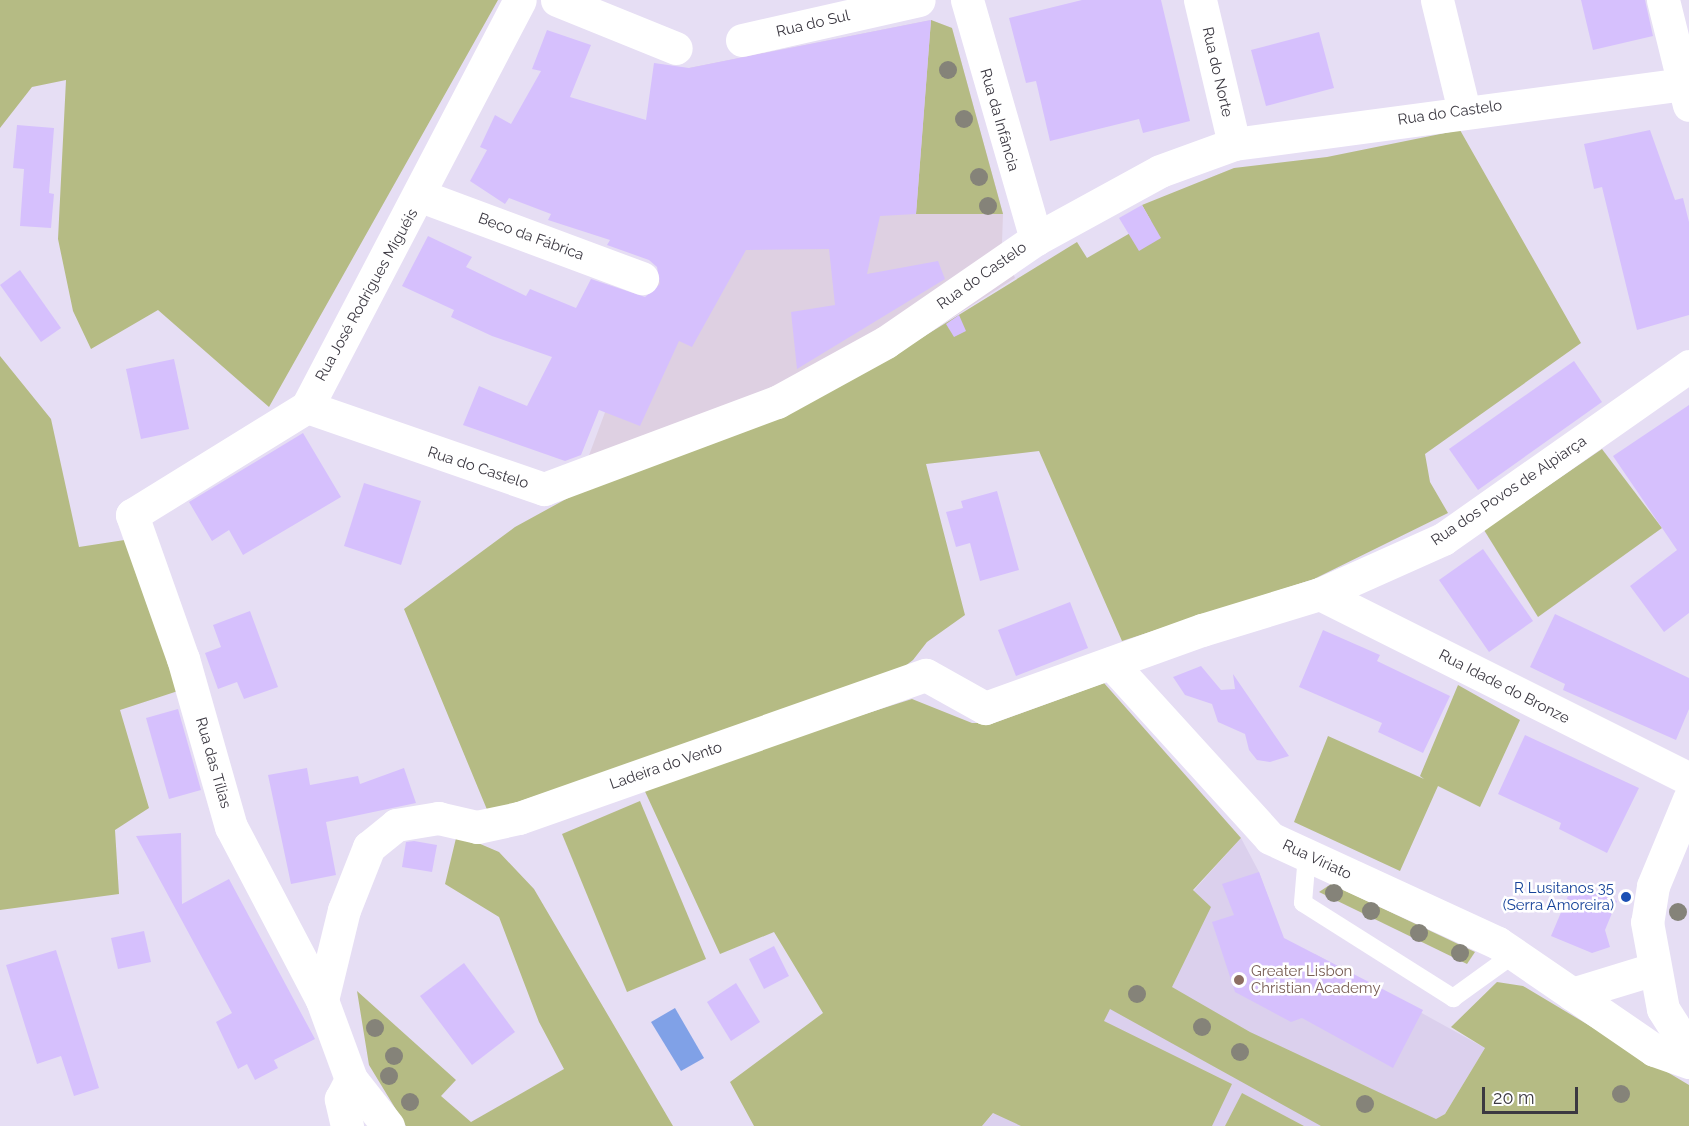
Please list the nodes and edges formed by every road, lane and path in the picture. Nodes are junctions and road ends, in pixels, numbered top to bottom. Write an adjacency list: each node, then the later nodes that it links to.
1 (520, 0): 13 (street, Rua José Rodrigues Miguéis)
2 (557, 0): 9 (street)
3 (919, 0): 8 (street, Rua do Sul)
4 (967, 0): 14 (street, Rua da Infância)
5 (1200, 0): 12 (street, Rua do Norte)
6 (1437, 0): 11 (street)
7 (1663, 0): 10 (street)
8 (742, 40)
9 (676, 48)
10 (1686, 95): 11 (street, Rua do Castelo)
11 (1464, 111): 12 (street, Rua do Castelo)
12 (1234, 144): 14 (street, Rua do Castelo)
13 (421, 196): 15 (street, Beco da Fábrica); 17 (street, Rua José Rodrigues Miguéis)
14 (1036, 239): 17 (street, Rua do Castelo)
15 (642, 278)
16 (1689, 366): 18 (street, Rua dos Povos de Alpiarça)
17 (308, 406): 26 (street, Rua das Tílias)
18 (1320, 594): 19 (street, Rua dos Povos de Alpiarça); 20 (street, Rua Idade do Bronze)
19 (1111, 663): 22 (street, Rua Viriato); 26 (street, Ladeira do Vento)
20 (1689, 780)
21 (1689, 800): 24 (street)
22 (1307, 855): 23 (street, Rua Viriato); 23 (lane)
23 (1514, 954): 25 (street, Rua Viriato)
24 (1654, 969): 25 (street); 27 (street)
25 (1572, 994): 28 (street, Rua Viriato)
26 (322, 1000): 29 (street, Rua das Tílias)
27 (1689, 1050)
28 (1689, 1062)
29 (351, 1079): 30 (street); 31 (street, Rua das Tílias)
30 (347, 1126)
31 (388, 1126)

